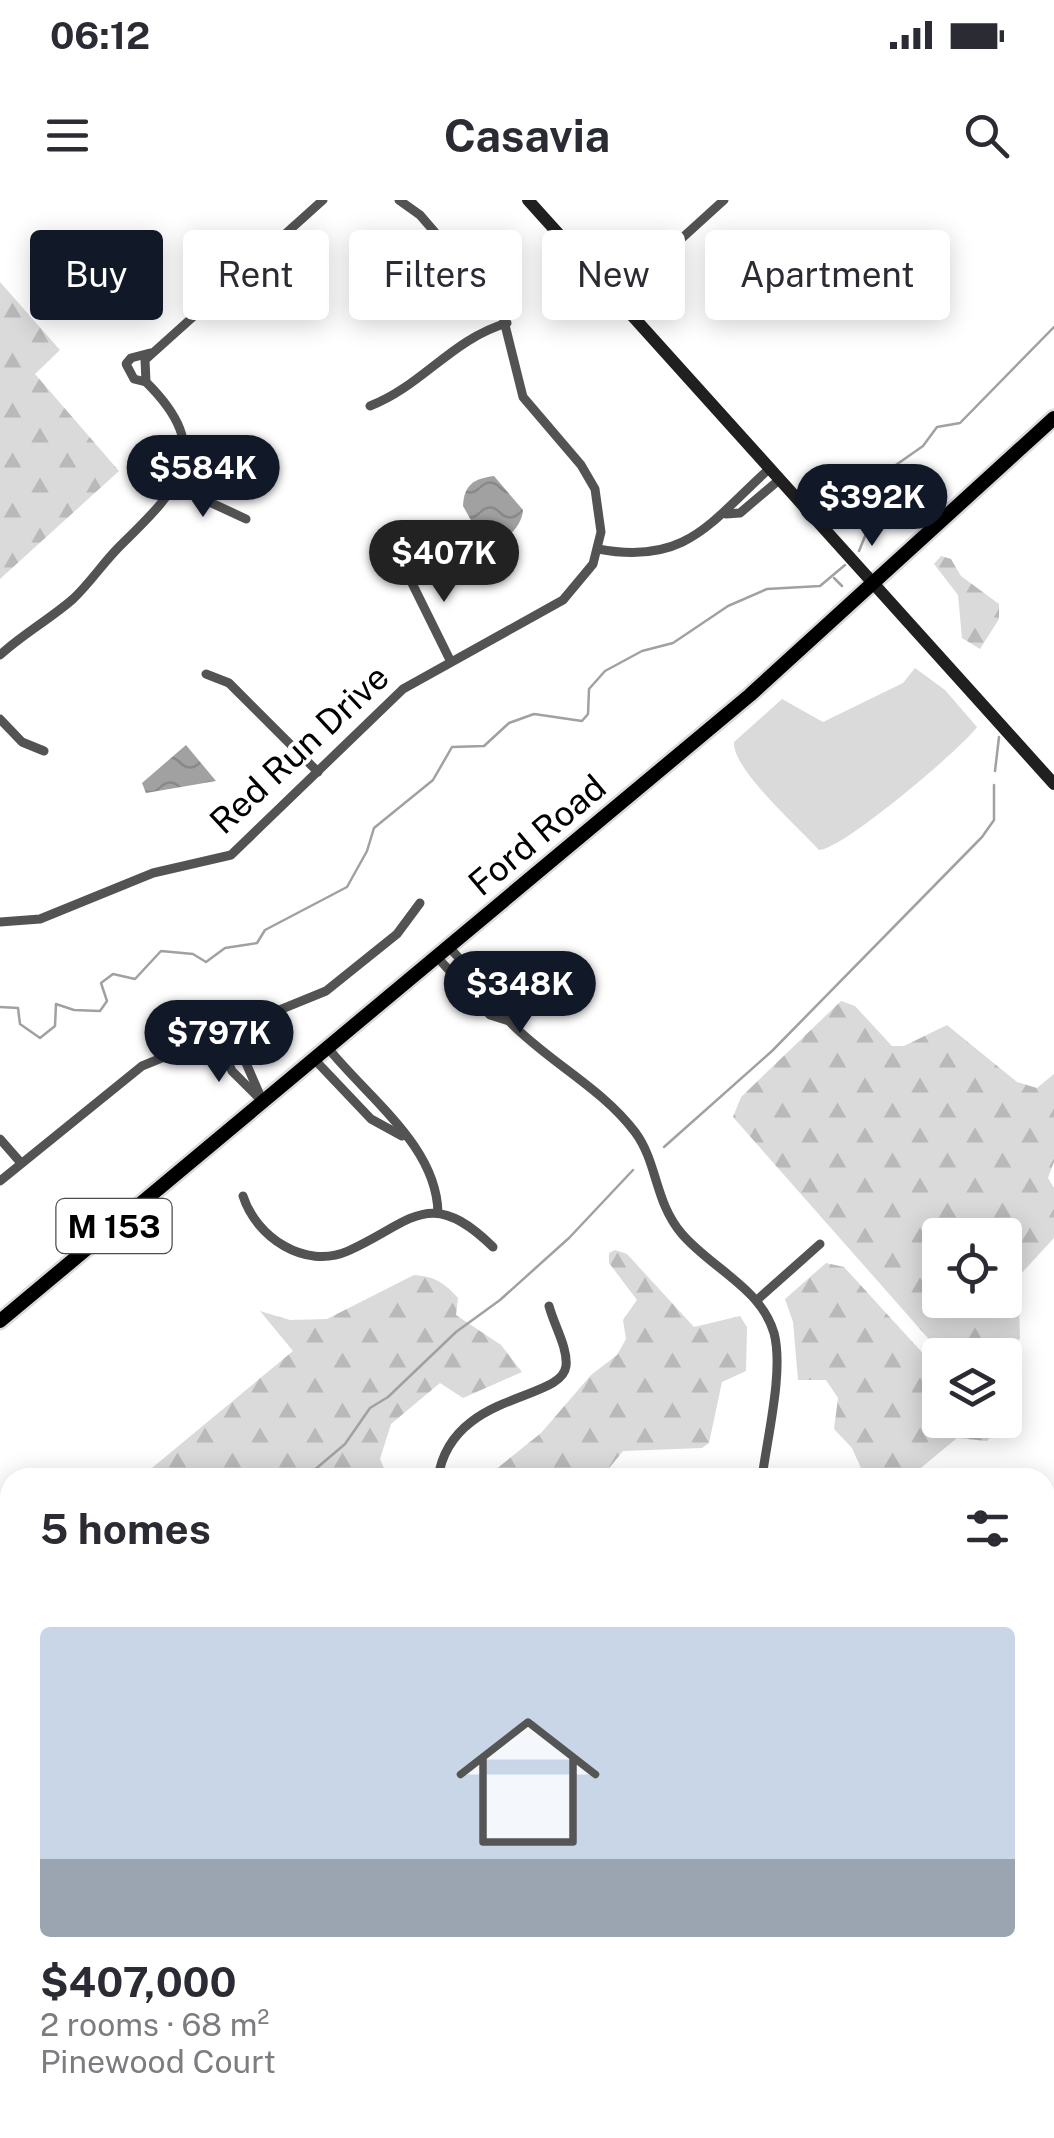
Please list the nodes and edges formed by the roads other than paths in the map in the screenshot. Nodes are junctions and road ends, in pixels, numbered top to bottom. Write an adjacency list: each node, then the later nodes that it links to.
1 (323, 200): 9 (street)
2 (400, 200): 8 (street)
3 (528, 200): 5 (main road)
4 (724, 200): 6 (street)
5 (555, 230)
6 (685, 235)
7 (636, 320): 13 (main road)
8 (506, 323): 11 (street); 16 (street)
9 (152, 353): 10 (street); 10 (street)
10 (146, 382): 14 (street)
11 (370, 406)
12 (1054, 418): 18 (main road, Ford Road / M 153)
13 (774, 474): 16 (street); 18 (main road)
14 (176, 486): 15 (street); 19 (street)
15 (246, 519)
16 (598, 550): 20 (street, Red Run Drive)
17 (404, 567): 20 (street)
18 (875, 585): 25 (main road); 28 (main road, Ford Road / M 153)
19 (0, 656)
20 (450, 660): 24 (street, Red Run Drive)
21 (206, 674): 24 (street)
22 (0, 719): 23 (street)
23 (44, 752)
24 (318, 772): 27 (street, Red Run Drive)
25 (1054, 784)
26 (420, 902): 30 (street)
27 (0, 922)
28 (443, 952): 29 (street); 29 (street); 32 (main road, Ford Road / M 153)
29 (509, 1021): 45 (street)
30 (232, 1030): 31 (street); 35 (street)
31 (217, 1036): 35 (street); 39 (street)
32 (328, 1048): 33 (main road, Ford Road / M 153); 34 (street)
33 (314, 1060): 35 (main road, Ford Road / M 153); 36 (street)
34 (373, 1100): 36 (street); 38 (street)
35 (263, 1102): 47 (main road, Ford Road / M 153)
36 (362, 1110): 38 (street)
37 (0, 1139): 39 (street)
38 (408, 1139): 42 (street)
39 (21, 1163): 40 (street)
40 (0, 1182)
41 (243, 1196): 42 (street)
42 (438, 1213): 44 (street)
43 (820, 1244): 45 (street)
44 (493, 1247)
45 (756, 1300): 49 (street)
46 (550, 1306): 48 (street)
47 (0, 1322)
48 (441, 1468)
49 (763, 1468)

